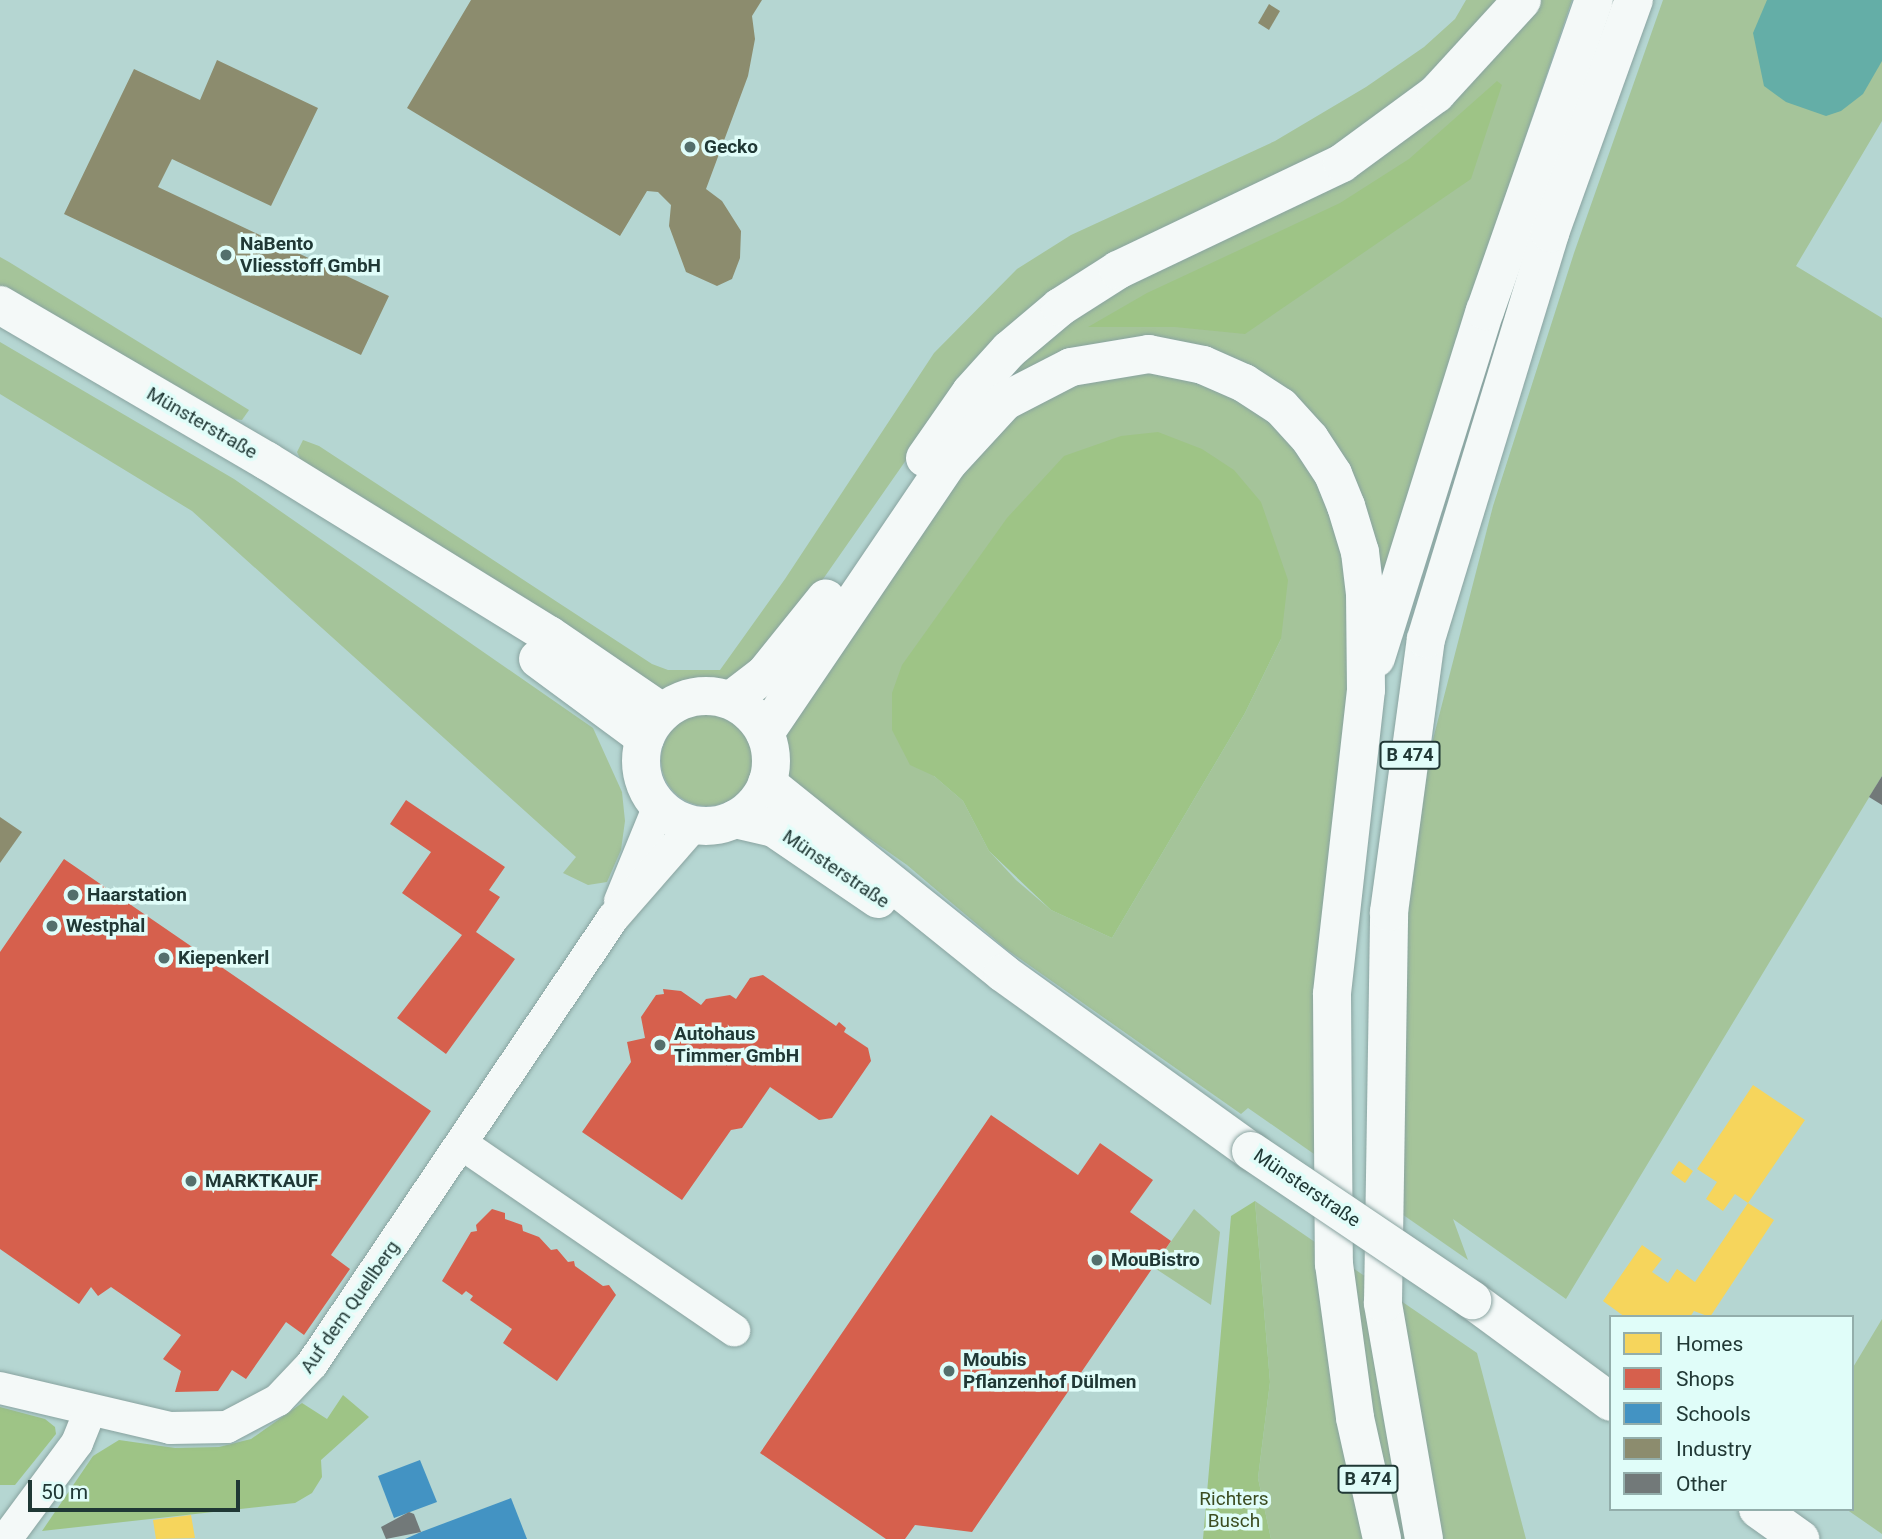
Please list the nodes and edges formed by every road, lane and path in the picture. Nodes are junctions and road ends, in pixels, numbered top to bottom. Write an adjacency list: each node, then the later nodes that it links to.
1 (1522, 0): 6 (main road)
2 (1594, 0): 5 (main road, B 474)
3 (1634, 0): 23 (main road, B 474)
4 (0, 305): 7 (main road, Münsterstraße)
5 (1366, 690): 8 (main road); 22 (main road, B 474)
6 (732, 700): 7 (main road); 8 (main road)
7 (654, 725): 10 (main road)
8 (765, 733): 9 (main road)
9 (767, 783): 11 (main road); 14 (main road, Münsterstraße)
10 (659, 806): 12 (main road); 13 (street, Auf dem Quellberg)
11 (735, 819): 12 (main road); 14 (main road, Münsterstraße)
12 (694, 825): 13 (street, Auf dem Quellberg)
13 (613, 918): 15 (street, Auf dem Quellberg)
14 (1003, 973): 18 (main road, Münsterstraße, bridge)
15 (462, 1144): 16 (street); 19 (street, Auf dem Quellberg)
16 (734, 1330)
17 (0, 1388): 19 (street, Auf dem Quellberg)
18 (1609, 1401)
19 (90, 1410): 21 (street)
20 (1762, 1511): 24 (main road)
21 (9, 1518)
22 (1382, 1539)
23 (1424, 1539)
24 (1800, 1539)

